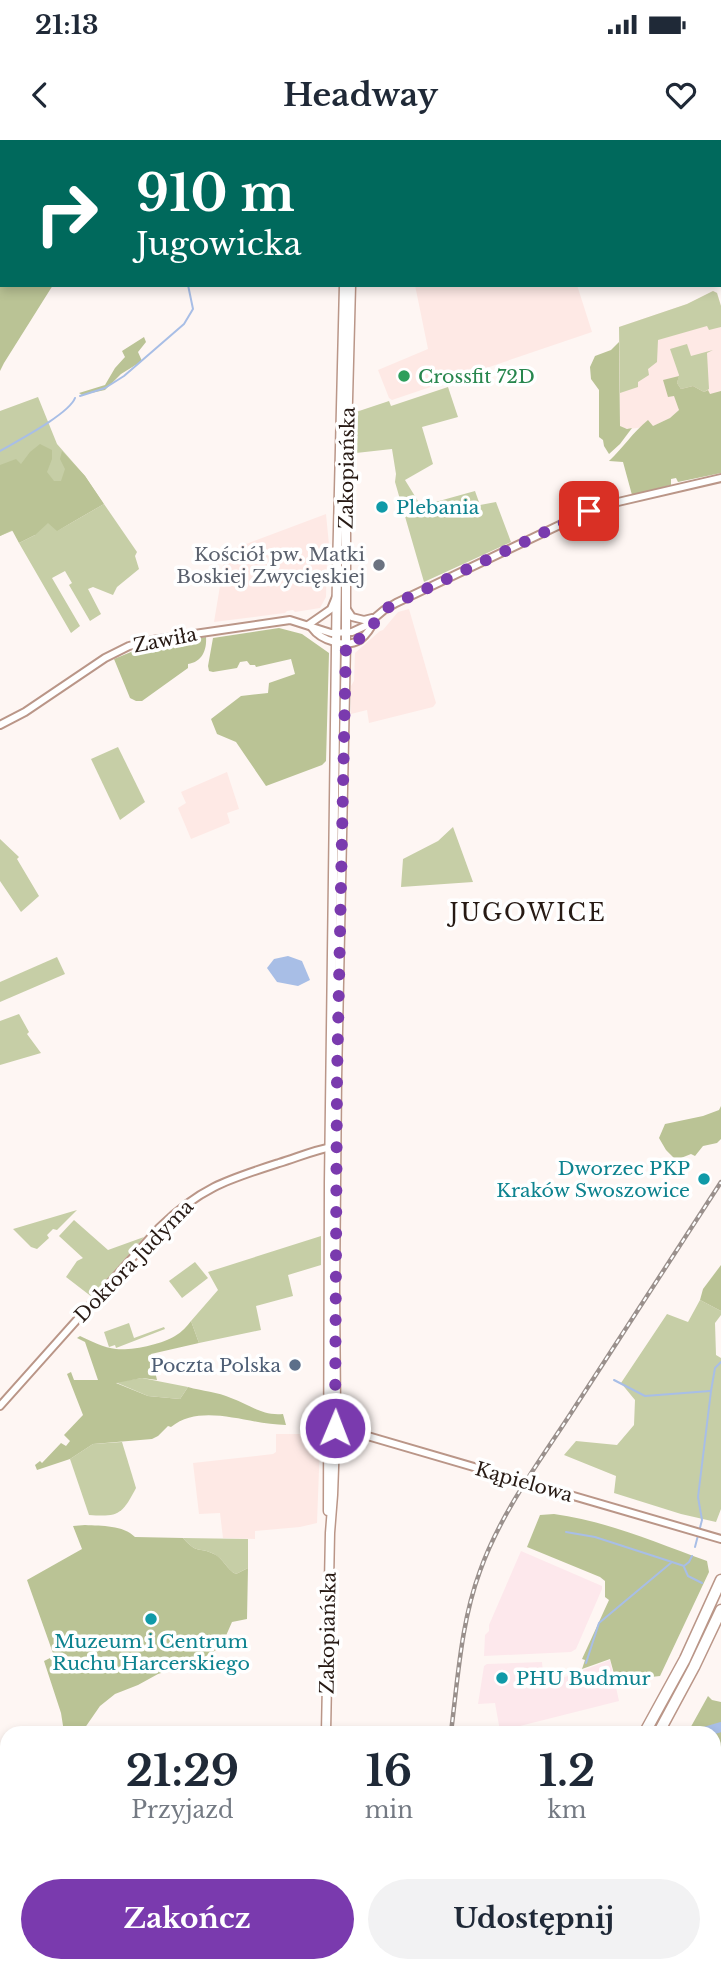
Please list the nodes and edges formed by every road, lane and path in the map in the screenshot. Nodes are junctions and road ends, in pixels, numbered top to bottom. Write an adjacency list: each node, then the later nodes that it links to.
1 (344, 287): 4 (main road, Zakopiańska)
2 (351, 287): 5 (main road, Zakopiańska)
3 (721, 478): 6 (street)
4 (337, 595): 7 (street); 8 (main road, Zakopiańska)
5 (345, 606): 6 (street); 8 (main road, Zakopiańska)
6 (377, 617): 8 (street)
7 (310, 626): 8 (street, Zawiła); 9 (street, Zawiła)
8 (341, 638): 10 (main road, Zakopiańska)
9 (0, 725)
10 (333, 1147): 11 (street, Doktora Judyma); 12 (main road, Zakopiańska)
11 (0, 1406)
12 (331, 1427): 13 (street, Kąpielowa); 16 (main road, Zakopiańska)
13 (721, 1539)
14 (721, 1580): 17 (highway)
15 (721, 1610): 18 (highway)
16 (326, 1726)
17 (648, 1726)
18 (662, 1726)

